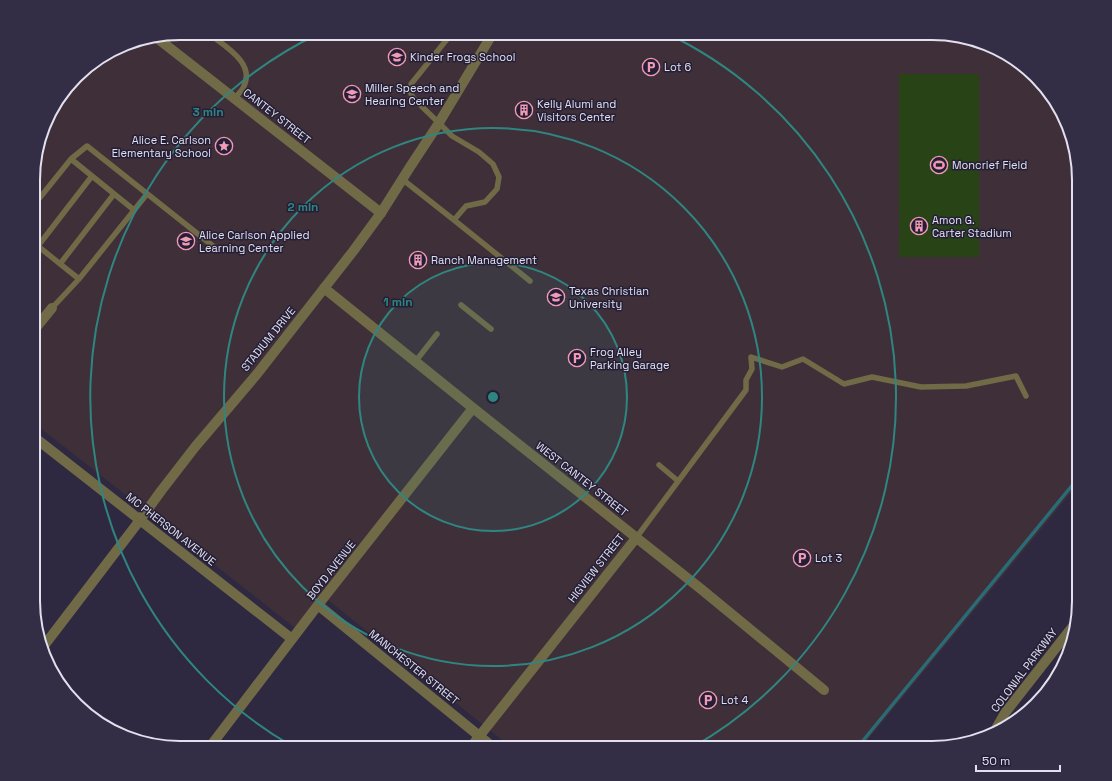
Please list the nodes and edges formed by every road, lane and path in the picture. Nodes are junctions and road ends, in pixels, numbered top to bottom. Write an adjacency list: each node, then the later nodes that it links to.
1 (217, 40): 5 (lane)
2 (446, 40): 6 (lane)
3 (488, 40): 6 (street, STADIUM DRIVE)
4 (161, 41): 5 (street, CANTEY STREET)
5 (235, 98): 14 (street, CANTEY STREET)
6 (439, 123): 9 (street, STADIUM DRIVE); 15 (lane)
7 (71, 159): 8 (lane); 11 (lane); 12 (lane)
8 (92, 176): 10 (lane); 16 (lane)
9 (402, 179): 14 (street, STADIUM DRIVE); 15 (lane)
10 (114, 194): 13 (lane); 19 (lane)
11 (147, 194): 13 (lane); 17 (lane)
12 (40, 198)
13 (134, 210): 20 (lane)
14 (381, 213): 22 (street, STADIUM DRIVE)
15 (454, 220): 21 (lane)
16 (40, 240)
17 (213, 246)
18 (40, 248): 19 (lane)
19 (60, 264): 20 (lane)
20 (80, 279): 24 (lane)
21 (530, 281)
22 (324, 288): 28 (street, WEST CANTEY STREET); 34 (street, STADIUM DRIVE)
23 (461, 305): 26 (lane)
24 (52, 308): 25 (street)
25 (40, 323)
26 (491, 329)
27 (437, 334): 28 (lane)
28 (415, 362): 30 (street, WEST CANTEY STREET)
29 (1026, 396): 33 (lane, HIGVIEW STREET)
30 (473, 408): 35 (street, WEST CANTEY STREET); 36 (street, BOYD AVENUE)
31 (40, 442): 34 (street, MC PHERSON AVENUE)
32 (659, 465): 33 (lane)
33 (678, 481): 35 (lane, HIGVIEW STREET)
34 (140, 520): 38 (street, MC PHERSON AVENUE); 39 (street, STADIUM DRIVE)
35 (636, 538): 40 (street, WEST CANTEY STREET); 42 (street, HIGVIEW STREET)
36 (318, 605): 38 (street, BOYD AVENUE); 42 (street, MANCHESTER STREET)
37 (1068, 631): 41 (street, COLONIAL PARKWAY)
38 (292, 639): 43 (street, BOYD AVENUE)
39 (46, 643)
40 (824, 690)
41 (999, 724)
42 (480, 736): 44 (street, HIGVIEW STREET); 45 (street, MANCHESTER STREET)
43 (214, 741)
44 (476, 741)
45 (486, 741)

